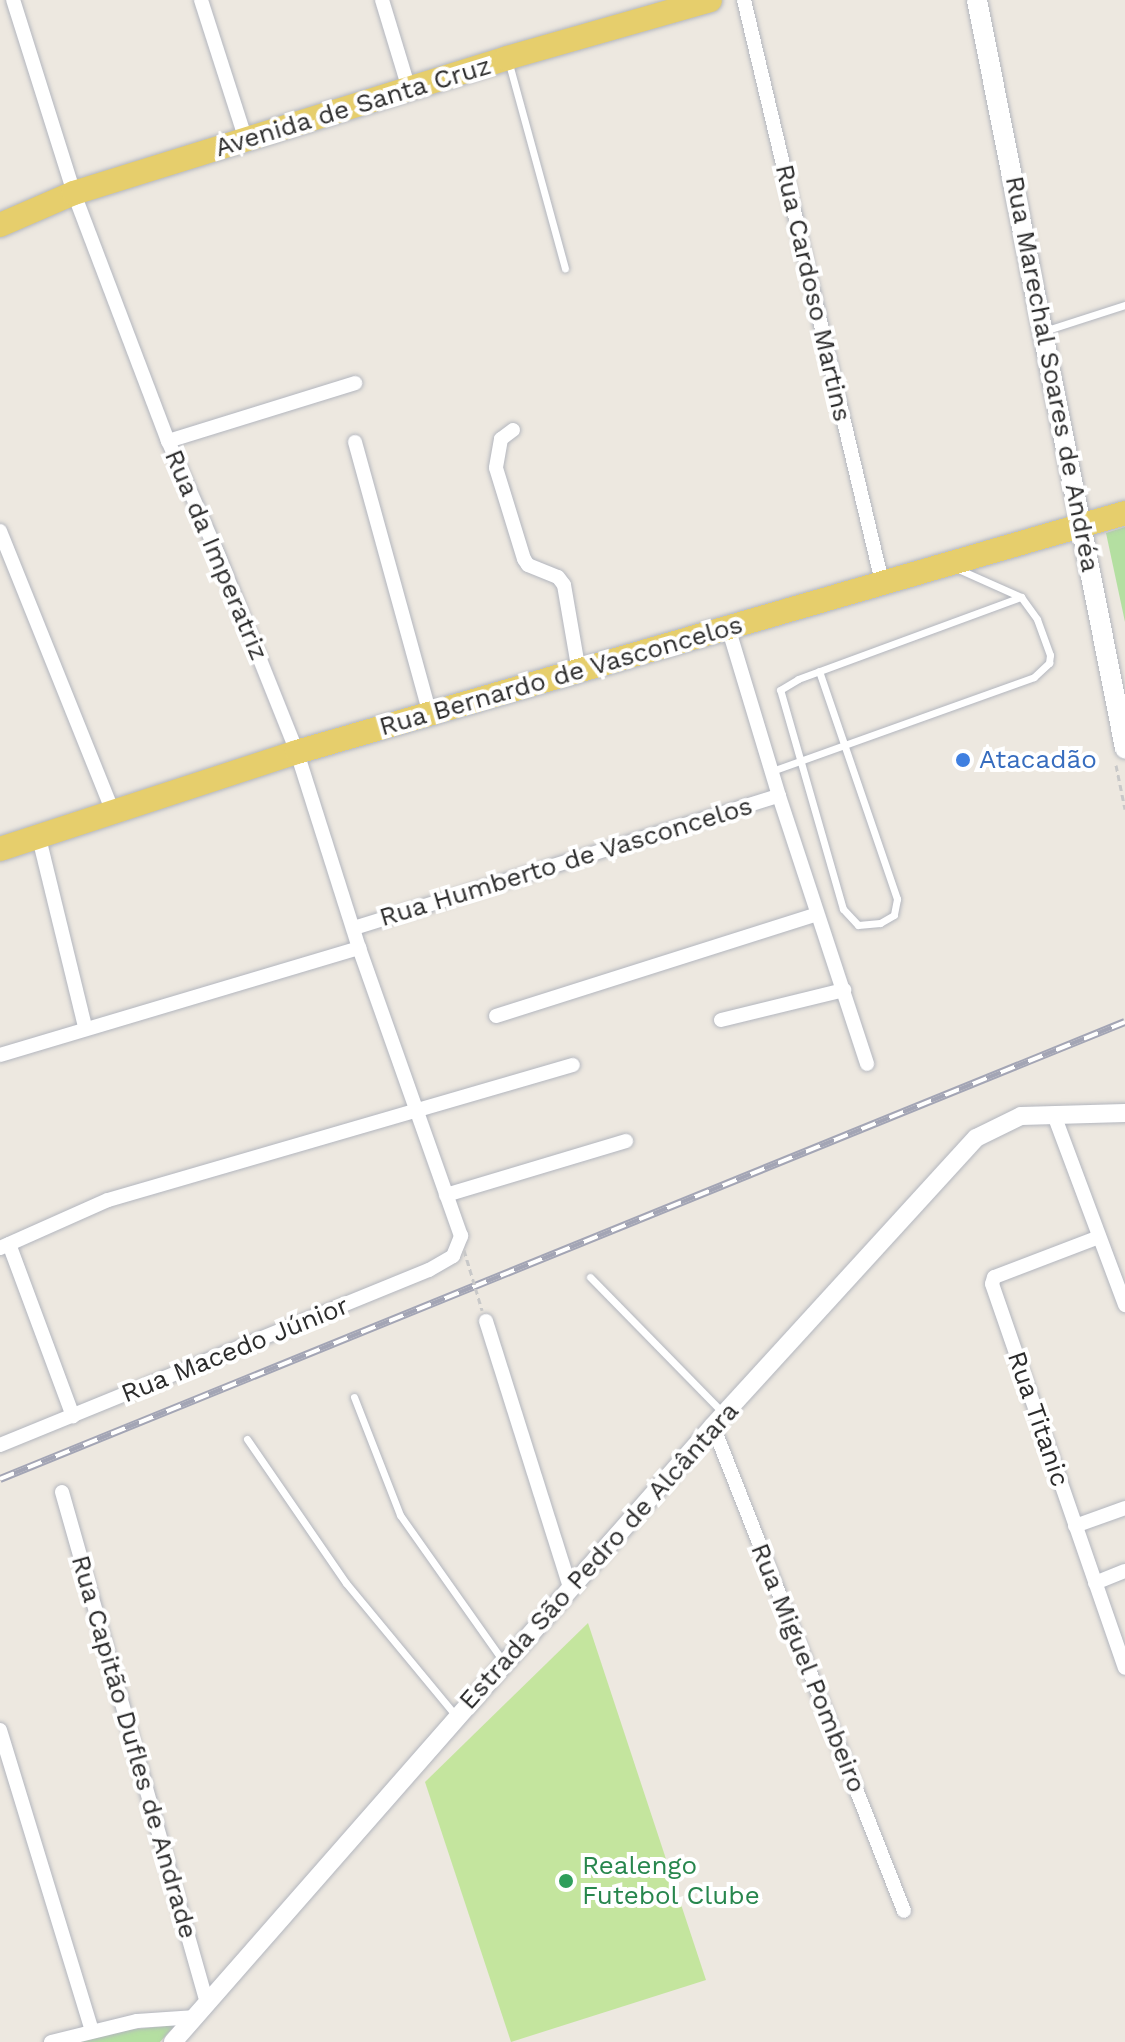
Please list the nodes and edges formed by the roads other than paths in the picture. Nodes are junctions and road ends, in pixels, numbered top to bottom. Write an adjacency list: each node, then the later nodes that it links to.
1 (13, 0): 10 (street, Rua da Imperatriz)
2 (201, 0): 9 (street)
3 (382, 0): 8 (street)
4 (710, 0): 7 (main road, Avenida de Santa Cruz)
5 (744, 0): 23 (street, Rua Cardoso Martins)
6 (977, 0): 14 (main road, Rua Marechal Soares de Andréa)
7 (507, 58): 8 (main road, Avenida de Santa Cruz); 12 (lane)
8 (409, 89): 9 (main road, Avenida de Santa Cruz)
9 (246, 140): 10 (main road, Avenida de Santa Cruz)
10 (74, 193): 11 (main road, Avenida de Santa Cruz); 17 (street, Rua da Imperatriz)
11 (0, 225)
12 (565, 268)
13 (1125, 305): 14 (lane)
14 (1044, 331): 20 (main road, Rua Marechal Soares de Andréa)
15 (355, 383): 17 (street)
16 (513, 430): 27 (street)
17 (168, 441): 31 (street, Rua da Imperatriz)
18 (355, 442): 28 (street)
19 (1125, 513): 20 (main road, Rua Bernardo de Vasconcelos)
20 (1083, 525): 22 (main road, Rua Bernardo de Vasconcelos); 30 (main road, Rua Marechal Soares de Andréa)
21 (0, 531): 35 (street)
22 (951, 566): 23 (main road, Rua Bernardo de Vasconcelos); 24 (lane)
23 (883, 586): 25 (main road, Rua Bernardo de Vasconcelos)
24 (1021, 597): 26 (lane); 29 (lane)
25 (728, 627): 27 (main road, Rua Bernardo de Vasconcelos); 33 (street)
26 (819, 671): 29 (lane); 32 (lane)
27 (579, 672): 28 (main road, Rua Bernardo de Vasconcelos)
28 (430, 715): 31 (main road, Rua Bernardo de Vasconcelos)
29 (843, 746): 32 (lane); 32 (lane)
30 (1125, 748)
31 (297, 752): 35 (main road, Rua Bernardo de Vasconcelos); 39 (street, Rua da Imperatriz)
32 (801, 761): 33 (lane)
33 (771, 772): 34 (street)
34 (779, 796): 38 (street); 39 (street, Rua Humberto de Vasconcelos)
35 (114, 814): 36 (main road, Rua Bernardo de Vasconcelos)
36 (39, 838): 37 (main road, Rua Bernardo de Vasconcelos); 44 (street)
37 (0, 849)
38 (817, 914): 41 (street); 42 (street)
39 (354, 928): 40 (street, Rua da Imperatriz)
40 (359, 948): 44 (street); 48 (street, Rua da Imperatriz)
41 (844, 990): 43 (street); 46 (street)
42 (496, 1016)
43 (721, 1020)
44 (85, 1027): 45 (street)
45 (0, 1055)
46 (867, 1064)
47 (573, 1065): 48 (street)
48 (416, 1111): 52 (street, Rua da Imperatriz); 54 (street)
49 (1125, 1113): 50 (street, Estrada São Pedro de Alcântara)
50 (1054, 1115): 53 (street); 61 (street, Estrada São Pedro de Alcântara)
51 (626, 1141): 52 (street)
52 (446, 1195): 55 (street, Rua da Imperatriz)
53 (1099, 1237): 57 (street); 66 (street, Rua Titanic)
54 (5, 1246): 60 (street)
55 (462, 1246): 60 (street, Rua Macedo Júnior)
56 (590, 1277): 61 (lane)
57 (1125, 1305)
58 (484, 1316): 69 (street)
59 (354, 1397): 70 (lane)
60 (73, 1416): 63 (street, Rua Macedo Júnior)
61 (718, 1420): 69 (street, Estrada São Pedro de Alcântara); 74 (street, Rua Miguel Pombeiro)
62 (247, 1439): 72 (lane)
63 (0, 1445)
64 (62, 1492): 75 (street, Rua Capitão Dufles de Andrade)
65 (1125, 1508): 66 (street)
66 (1075, 1526): 68 (street, Rua Titanic)
67 (1125, 1571): 68 (street)
68 (1095, 1583): 71 (street, Rua Titanic)
69 (570, 1588): 70 (street, Estrada São Pedro de Alcântara)
70 (504, 1663): 72 (street, Estrada São Pedro de Alcântara)
71 (1125, 1668)
72 (456, 1716): 75 (street, Estrada São Pedro de Alcântara)
73 (0, 1730): 76 (street)
74 (904, 1911)
75 (202, 2010): 76 (street); 78 (street, Estrada São Pedro de Alcântara)
76 (92, 2030): 77 (street)
77 (51, 2042)
78 (173, 2042)

